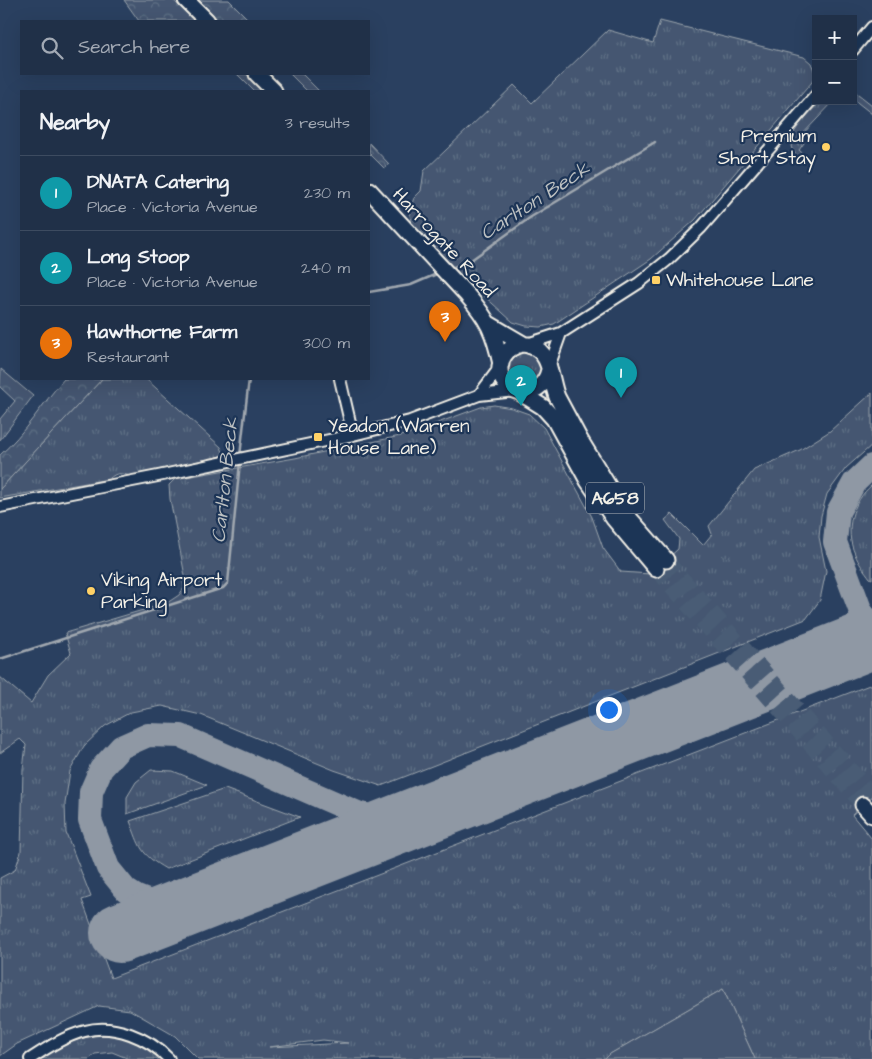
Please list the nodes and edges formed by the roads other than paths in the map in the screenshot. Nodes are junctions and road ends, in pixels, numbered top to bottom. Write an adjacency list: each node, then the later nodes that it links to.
1 (186, 0): 2 (highway)
2 (206, 20)
3 (872, 27): 4 (street)
4 (857, 45)
5 (258, 75): 6 (highway)
6 (273, 90)
7 (812, 99): 10 (street)
8 (370, 191): 9 (highway, Harrogate Road)
9 (489, 324): 11 (highway, Harrogate Road); 12 (highway, Harrogate Road)
10 (561, 333): 11 (street); 13 (street)
11 (525, 344): 12 (highway); 13 (highway)
12 (500, 365): 15 (highway); 16 (street)
13 (549, 368): 15 (highway); 18 (highway, A658)
14 (340, 380): 17 (street)
15 (518, 392): 16 (street); 18 (highway, A658)
16 (479, 396): 17 (street)
17 (353, 435): 19 (street)
18 (594, 477): 20 (highway, A658)
19 (0, 507)
20 (661, 564)
21 (30, 1059): 22 (street)
22 (169, 1059)

